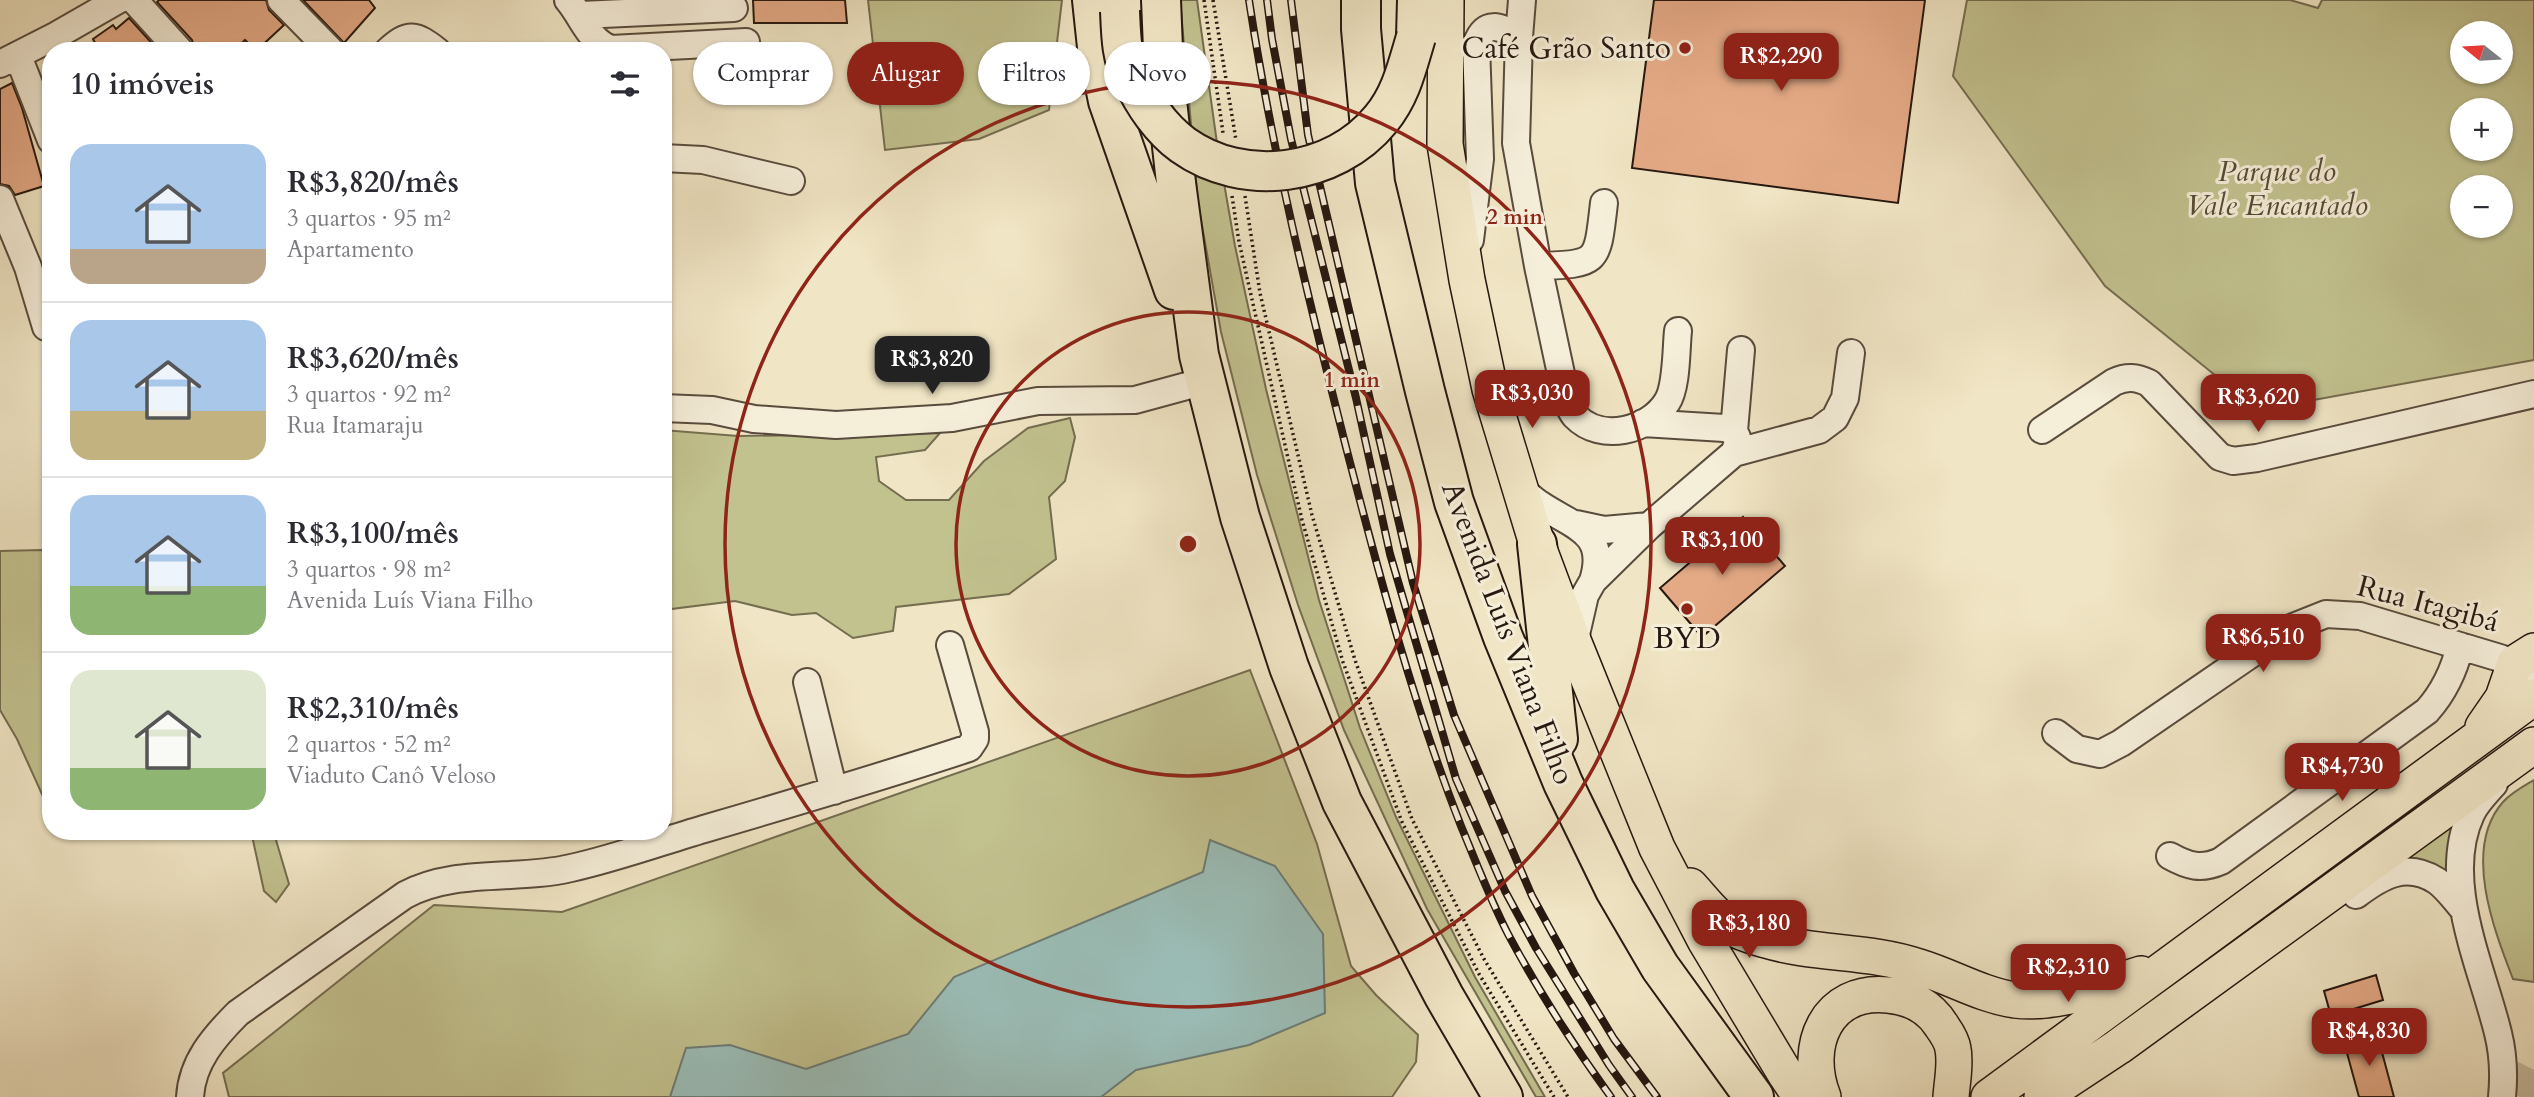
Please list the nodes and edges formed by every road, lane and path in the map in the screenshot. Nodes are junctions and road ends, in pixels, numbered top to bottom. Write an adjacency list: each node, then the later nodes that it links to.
1 (118, 0): 14 (street)
2 (134, 0): 15 (street)
3 (281, 0): 16 (street)
4 (1161, 0): 39 (highway)
5 (1204, 0): 25 (path)
6 (1213, 0): 26 (path)
7 (1361, 0): 59 (highway, Avenida Luís Viana Filho)
8 (1522, 0): 13 (street)
9 (1111, 4): 12 (highway, bridge); 39 (highway)
10 (575, 8): 11 (street); 19 (street)
11 (734, 8)
12 (1422, 8): 34 (main road, Avenida Luís Viana Filho)
13 (1519, 37): 33 (street); 34 (street)
14 (62, 42)
15 (172, 42)
16 (322, 42)
17 (398, 42): 18 (street)
18 (426, 42)
19 (599, 42)
20 (693, 45): 21 (street)
21 (672, 46)
22 (42, 49): 23 (street)
23 (9, 60): 24 (street)
24 (42, 123)
25 (1223, 133)
26 (1237, 147)
27 (672, 158): 28 (street)
28 (790, 181)
29 (1231, 187): 71 (path)
30 (1243, 187): 72 (path)
31 (0, 199): 35 (street)
32 (1604, 203): 33 (street)
33 (1538, 266): 42 (street)
34 (1467, 280): 45 (main road, Avenida Luís Viana Filho)
35 (42, 314)
36 (1678, 331): 42 (street)
37 (1741, 350): 44 (street)
38 (1851, 353): 44 (street)
39 (1202, 368): 41 (street); 70 (highway)
40 (2534, 394): 43 (street)
41 (672, 408)
42 (1643, 423): 44 (street)
43 (2042, 430)
44 (1734, 442): 47 (street)
45 (1520, 488): 46 (street); 48 (main road, Avenida Luís Viana Filho)
46 (1576, 524): 47 (street); 49 (street)
47 (1649, 526): 49 (street)
48 (1537, 544): 50 (main road, Avenida Luís Viana Filho); 59 (highway)
49 (1593, 581): 50 (street)
50 (1574, 643): 63 (main road, Avenida Luís Viana Filho)
51 (950, 645): 60 (street)
52 (2460, 646): 53 (street, Rua Itagibá); 56 (street, Rua Itagibá); 64 (street)
53 (2528, 662): 57 (main road)
54 (807, 682): 60 (street)
55 (2534, 697): 57 (main road)
56 (2056, 733)
57 (2474, 741): 66 (main road)
58 (2530, 748): 65 (street); 67 (main road)
59 (1563, 783): 73 (highway, Avenida Luís Viana Filho)
60 (834, 791): 61 (street)
61 (672, 839)
62 (668, 840): 69 (street)
63 (1657, 848): 66 (main road); 74 (main road, Avenida Luís Viana Filho)
64 (2170, 856)
65 (2464, 910): 67 (street); 68 (street)
66 (2167, 966): 77 (main road)
67 (2222, 971): 78 (main road)
68 (2506, 1092)
69 (190, 1097)
70 (1503, 1097)
71 (1554, 1097)
72 (1569, 1097)
73 (1754, 1097)
74 (1801, 1097)
75 (1824, 1097): 76 (main road)
76 (1951, 1097)
77 (1989, 1097)
78 (2042, 1097)

